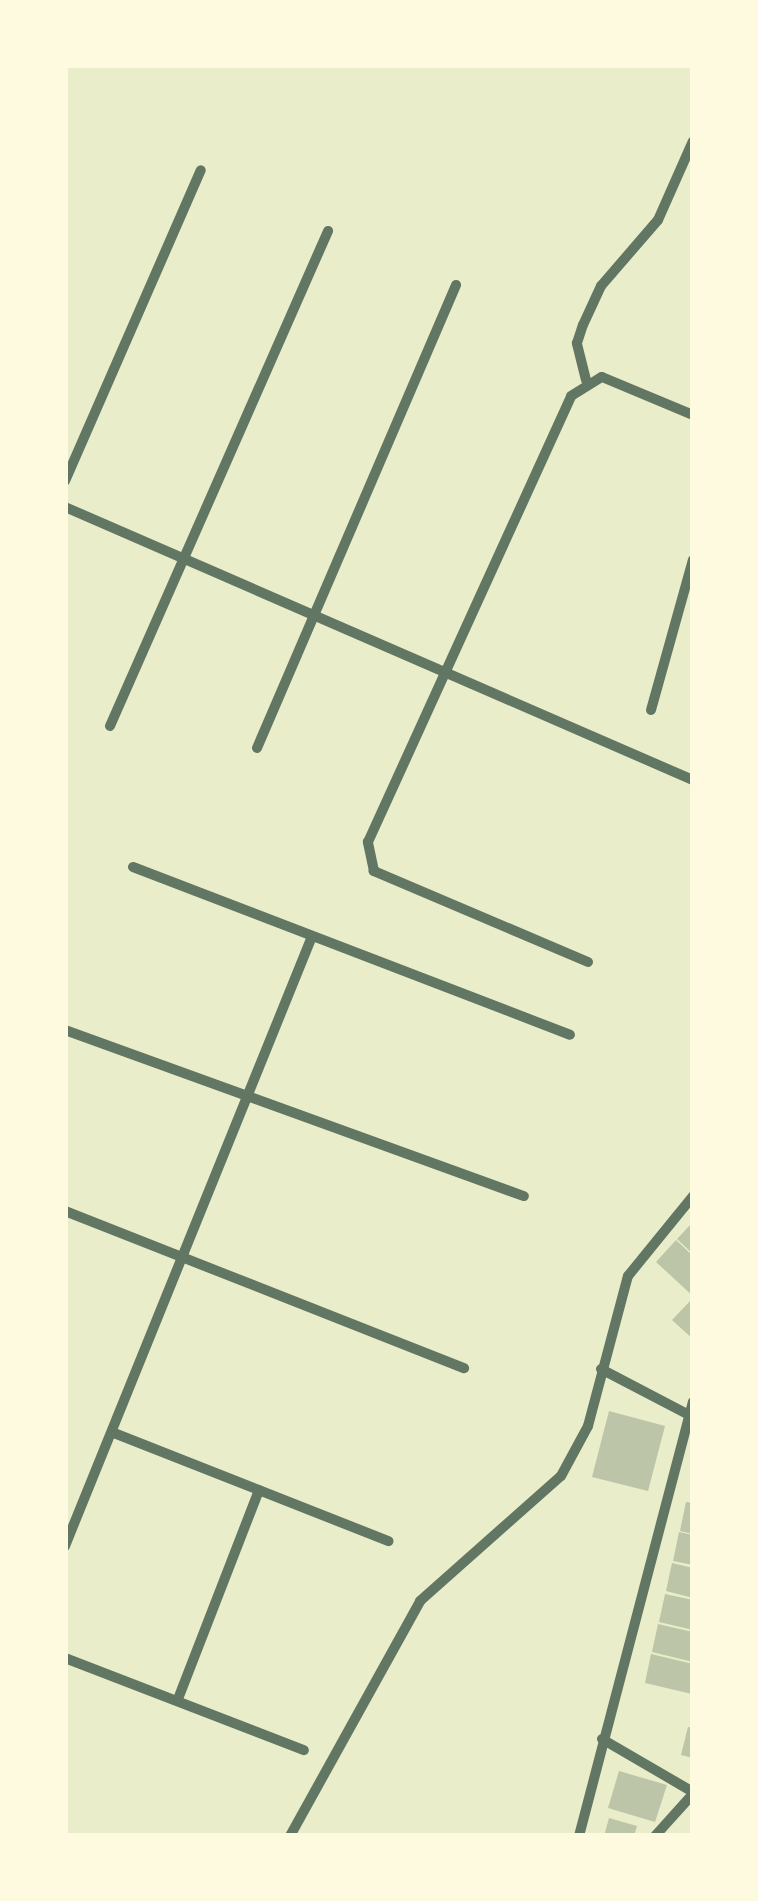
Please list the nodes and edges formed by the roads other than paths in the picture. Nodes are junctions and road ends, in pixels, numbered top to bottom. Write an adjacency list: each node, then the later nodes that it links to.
1 (693, 141): 5 (street)
2 (201, 170): 7 (street)
3 (328, 231): 9 (street)
4 (456, 285): 11 (street)
5 (586, 380): 6 (street); 12 (street)
6 (693, 415)
7 (65, 481)
8 (65, 507): 9 (street)
9 (184, 558): 11 (street); 14 (street)
10 (693, 560): 13 (street)
11 (315, 613): 12 (street); 15 (street)
12 (448, 674): 16 (street); 19 (street)
13 (651, 710)
14 (110, 726)
15 (257, 748)
16 (693, 780)
17 (133, 867): 18 (street)
18 (311, 940): 21 (street); 22 (street)
19 (588, 962)
20 (65, 1030): 22 (street)
21 (570, 1035)
22 (248, 1100): 23 (street); 26 (street)
23 (524, 1196)
24 (693, 1196): 28 (street)
25 (65, 1211): 26 (street)
26 (184, 1258): 27 (street); 31 (street)
27 (464, 1368)
28 (601, 1369): 30 (street); 40 (street)
29 (693, 1402): 30 (street)
30 (687, 1414): 37 (street)
31 (114, 1433): 32 (street); 34 (street)
32 (259, 1490): 33 (street); 36 (street)
33 (388, 1541)
34 (65, 1546)
35 (65, 1658): 36 (street)
36 (178, 1700): 38 (street)
37 (602, 1739): 39 (street); 41 (street)
38 (304, 1750)
39 (693, 1792): 42 (street)
40 (290, 1836)
41 (579, 1836)
42 (655, 1836)

